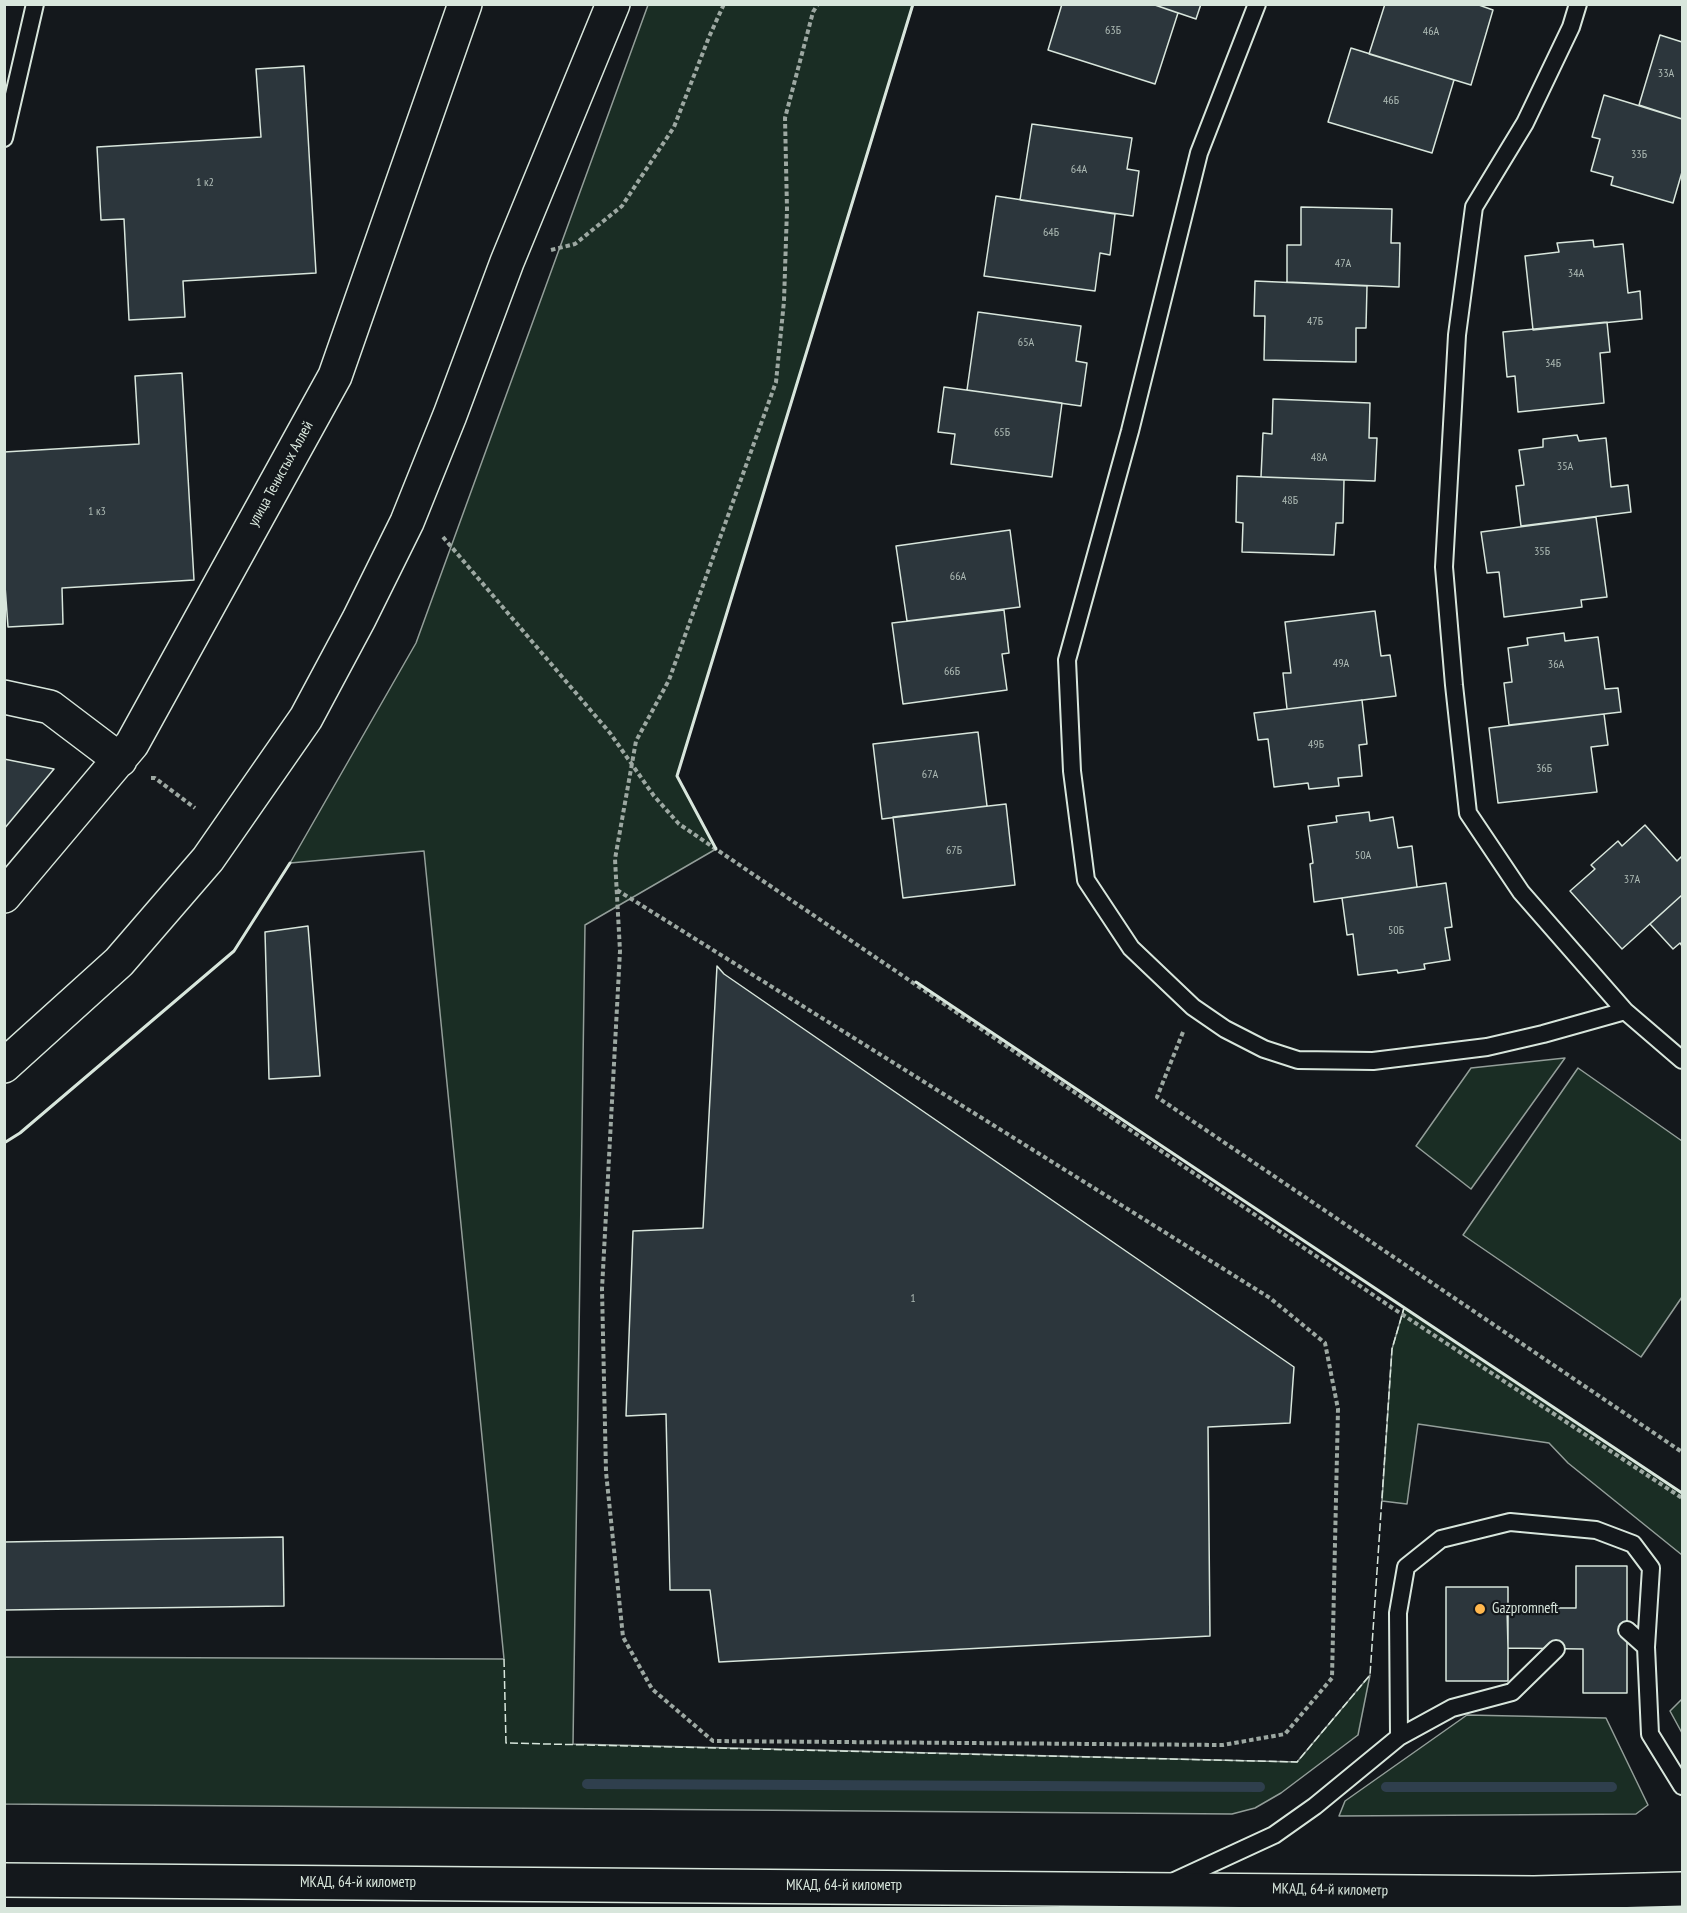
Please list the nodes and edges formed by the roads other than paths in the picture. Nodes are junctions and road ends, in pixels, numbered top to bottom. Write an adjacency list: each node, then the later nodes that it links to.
1 (35, 4): 6 (lane)
2 (465, 4): 8 (main road, улица Тенистых Аллей)
3 (613, 4): 12 (main road)
4 (1257, 4): 10 (lane)
5 (1578, 4): 10 (lane)
6 (4, 138)
7 (4, 697): 8 (main road)
8 (120, 760): 9 (main road, улица Тенистых Аллей)
9 (4, 896)
10 (1625, 1011): 11 (lane)
11 (1683, 1060)
12 (4, 1066)
13 (1627, 1630): 14 (lane)
14 (1646, 1647): 16 (lane); 17 (lane)
15 (1556, 1649): 16 (lane)
16 (1400, 1737): 20 (lane)
17 (1683, 1786)
18 (4, 1880): 20 (main road, МКАД, 64-й километр)
19 (1683, 1888): 20 (main road, МКАД, 64-й километр)
20 (1158, 1889)

